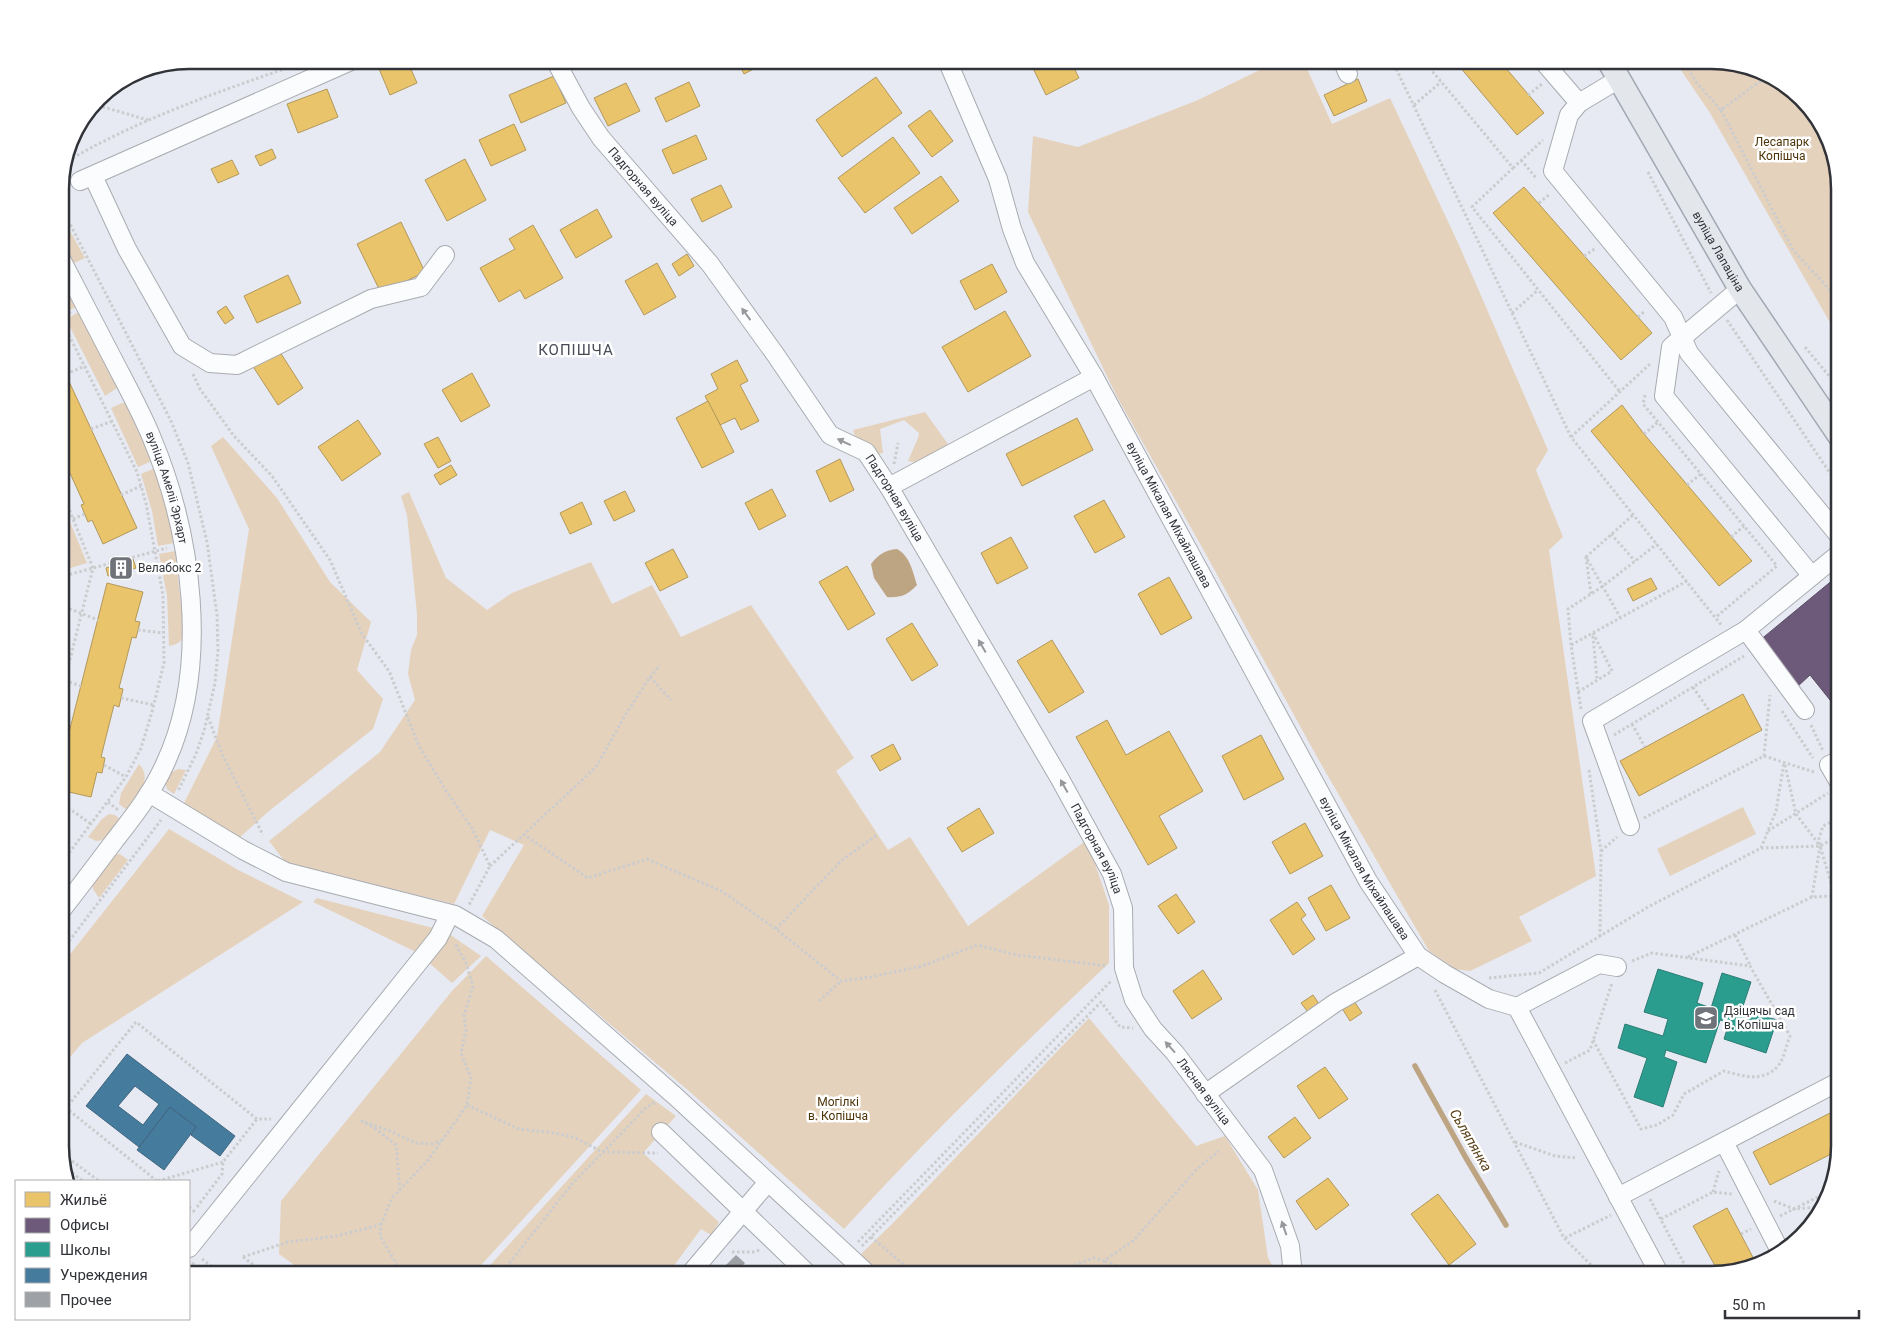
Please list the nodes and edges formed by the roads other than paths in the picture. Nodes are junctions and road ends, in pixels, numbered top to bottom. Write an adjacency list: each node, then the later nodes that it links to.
1 (333, 69): 7 (street)
2 (560, 69): 13 (street, Падгорная вуліца, one-way to 2)
3 (951, 69): 11 (street, вуліца Мікалая Міхайлашава)
4 (1550, 69): 6 (street)
5 (1613, 70): 6 (street); 9 (main road, вуліца Лапаціна)
6 (1580, 103): 10 (street)
7 (445, 255)
8 (69, 275): 19 (street, вуліца Амеліі Эрхарт)
9 (1740, 289): 10 (street); 12 (main road, вуліца Лапаціна)
10 (1682, 336): 14 (street); 16 (street)
11 (1094, 377): 13 (street); 24 (street, вуліца Мікалая Міхайлашава)
12 (1831, 424)
13 (889, 488): 22 (street, Падгорная вуліца, one-way to 13)
14 (1831, 526)
15 (1831, 560): 16 (street)
16 (1812, 576): 17 (street)
17 (1746, 630): 18 (street); 20 (street)
18 (1805, 710)
19 (149, 793): 21 (street, вуліца Амеліі Эрхарт); 23 (street)
20 (1630, 826)
21 (69, 900)
22 (1122, 908): 28 (street, Лясная вуліца, one-way to 22)
23 (456, 916): 31 (street); 35 (street)
24 (1418, 956): 26 (street); 28 (street)
25 (1617, 967): 26 (street)
26 (1517, 1007): 32 (street)
27 (1831, 1086): 30 (street)
28 (1205, 1094): 39 (street, Лясная вуліца, one-way to 28)
29 (661, 1132): 33 (street)
30 (1724, 1142): 32 (street); 34 (street)
31 (768, 1182): 33 (street); 38 (street)
32 (1621, 1203): 40 (street)
33 (743, 1211): 36 (street); 37 (street)
34 (1777, 1246)
35 (192, 1251)
36 (697, 1266)
37 (800, 1266)
38 (865, 1266)
39 (1292, 1266)
40 (1655, 1266)

